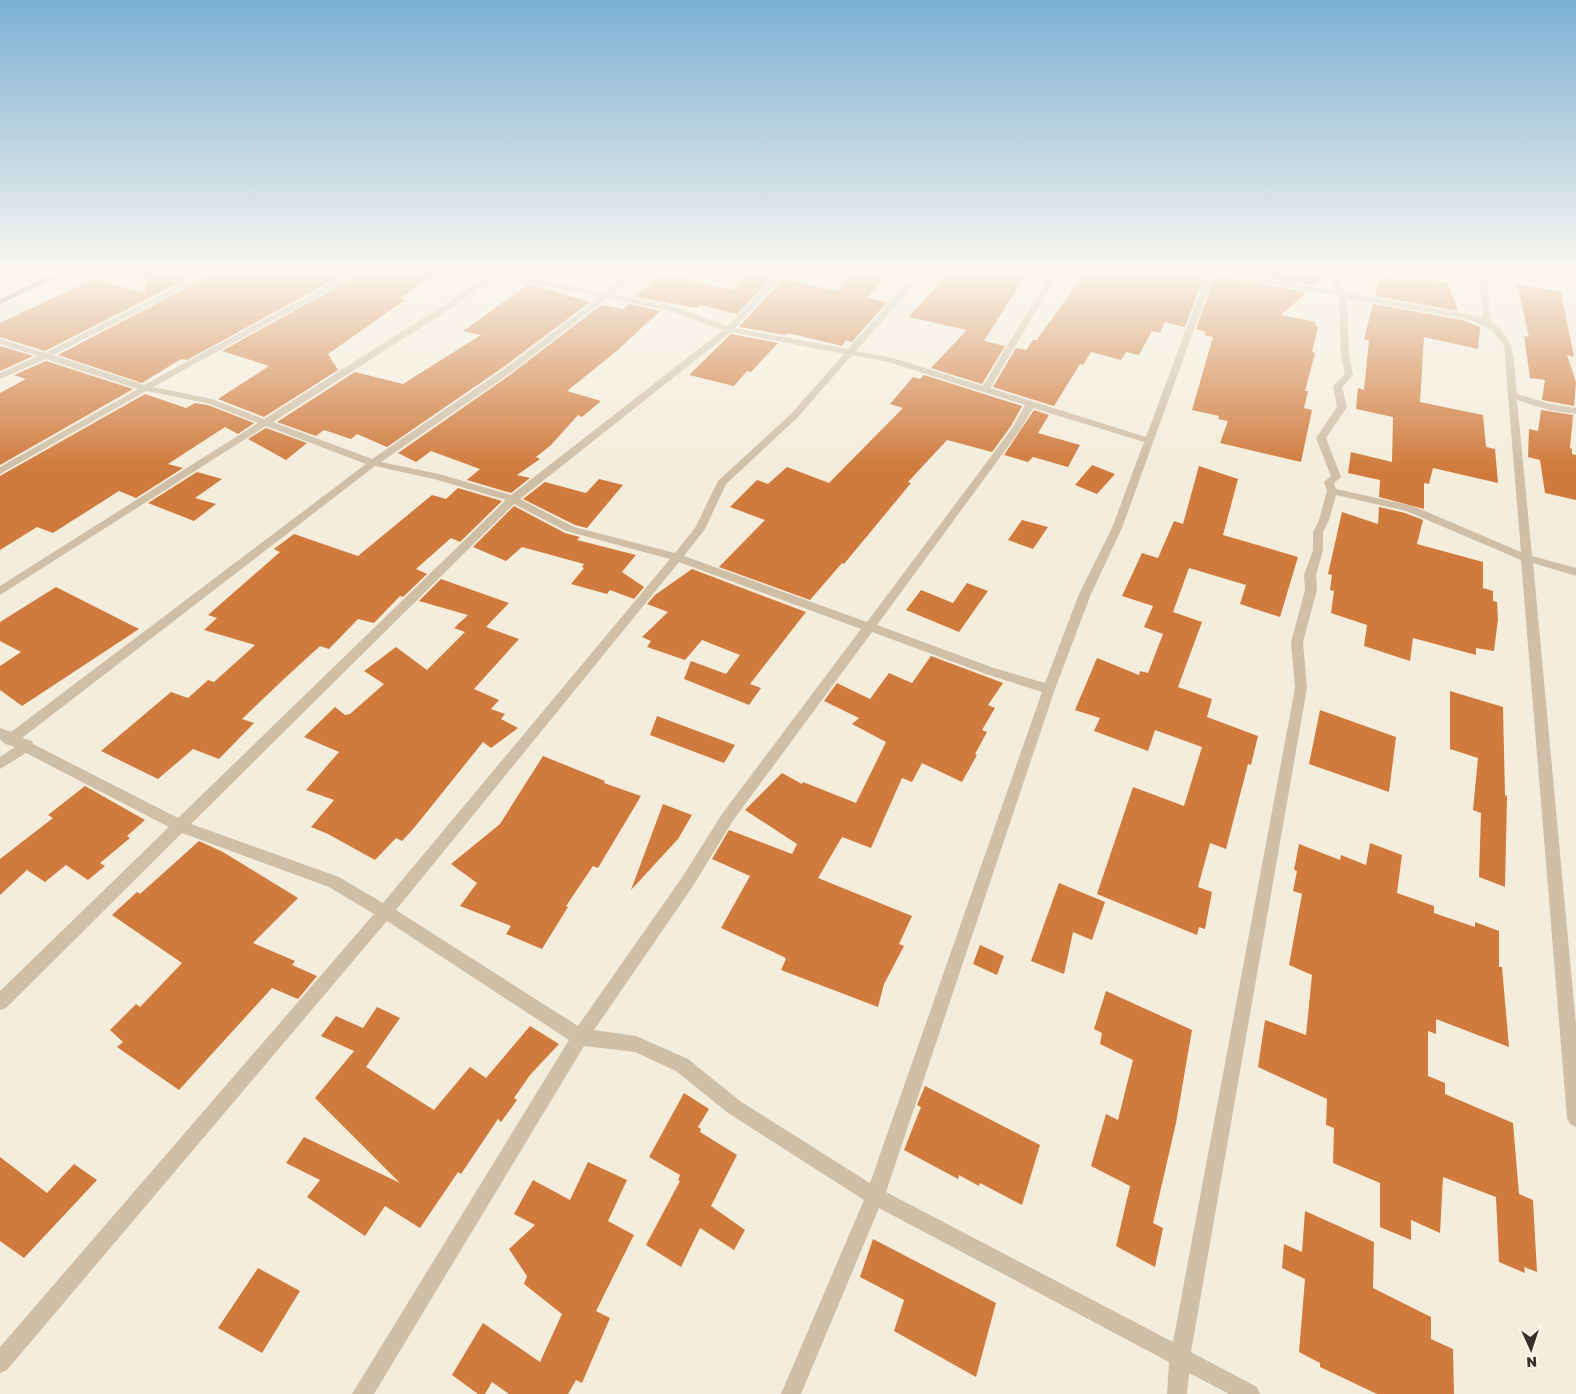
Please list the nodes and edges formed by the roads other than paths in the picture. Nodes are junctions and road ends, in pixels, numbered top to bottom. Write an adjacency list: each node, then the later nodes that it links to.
1 (80, 338): 14 (street)
2 (237, 338): 16 (street)
3 (397, 338): 21 (street)
4 (549, 338): 23 (street)
5 (717, 338): 26 (street)
6 (777, 338): 13 (street)
7 (864, 338): 13 (street)
8 (1016, 338): 17 (street)
9 (1187, 338): 22 (street)
10 (1344, 338): 25 (street)
11 (1504, 338): 18 (street)
12 (0, 341): 14 (street)
13 (852, 352): 17 (street); 27 (street)
14 (45, 356): 15 (street); 16 (street)
15 (0, 376)
16 (145, 388): 21 (street); 24 (street)
17 (984, 391): 19 (street)
18 (1512, 395): 20 (street); 28 (street)
19 (1031, 404): 22 (street); 31 (street)
20 (1576, 411)
21 (264, 422): 23 (street); 30 (street)
22 (1149, 441): 32 (street)
23 (373, 463): 26 (street); 33 (street)
24 (0, 471)
25 (1332, 491): 28 (street); 42 (street)
26 (513, 499): 27 (street); 36 (street)
27 (677, 557): 31 (street); 37 (street)
28 (1526, 558): 29 (street); 40 (street)
29 (1576, 572)
30 (0, 591)
31 (869, 626): 32 (street); 39 (street)
32 (1049, 689): 41 (street)
33 (5, 737): 34 (street)
34 (27, 746): 35 (street); 36 (street)
35 (0, 764)
36 (179, 826): 37 (street); 38 (street)
37 (385, 912): 39 (street); 43 (street)
38 (0, 1002)
39 (580, 1037): 41 (street); 44 (street)
40 (1576, 1118)
41 (875, 1196): 42 (street); 45 (street)
42 (1180, 1358): 46 (street); 47 (street)
43 (0, 1363)
44 (362, 1394)
45 (791, 1394)
46 (1176, 1394)
47 (1250, 1394)

